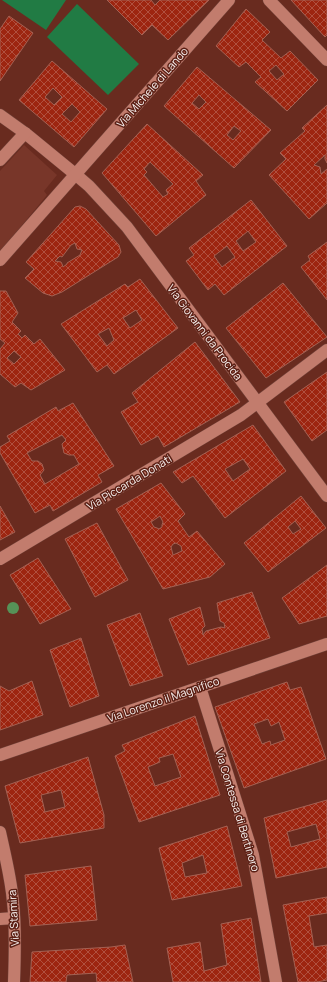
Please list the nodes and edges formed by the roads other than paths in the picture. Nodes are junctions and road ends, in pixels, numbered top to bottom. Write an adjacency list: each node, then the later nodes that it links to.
1 (229, 0): 7 (street, Via Michele di Lando)
2 (270, 0): 3 (street)
3 (327, 60)
4 (0, 115): 5 (street, Via Giovanni da Procida)
5 (25, 133): 6 (street); 7 (street, Via Giovanni da Procida)
6 (0, 160)
7 (75, 174): 8 (street, Via Michele di Lando); 10 (street, Via Giovanni da Procida)
8 (0, 260)
9 (327, 350): 10 (street, Via Piccarda Donati)
10 (257, 402): 11 (street, Via Giovanni da Procida); 12 (street, Via Piccarda Donati)
11 (327, 496)
12 (0, 559)
13 (327, 644): 14 (street, Via Lorenzo il Magnifico)
14 (200, 687): 15 (street, Via Lorenzo il Magnifico); 20 (street, Via Contessa di Bertinoro)
15 (0, 755)
16 (0, 832): 17 (street, Via Stamira)
17 (14, 918): 18 (street); 19 (street, Via Stamira)
18 (0, 919)
19 (14, 982)
20 (276, 982)

